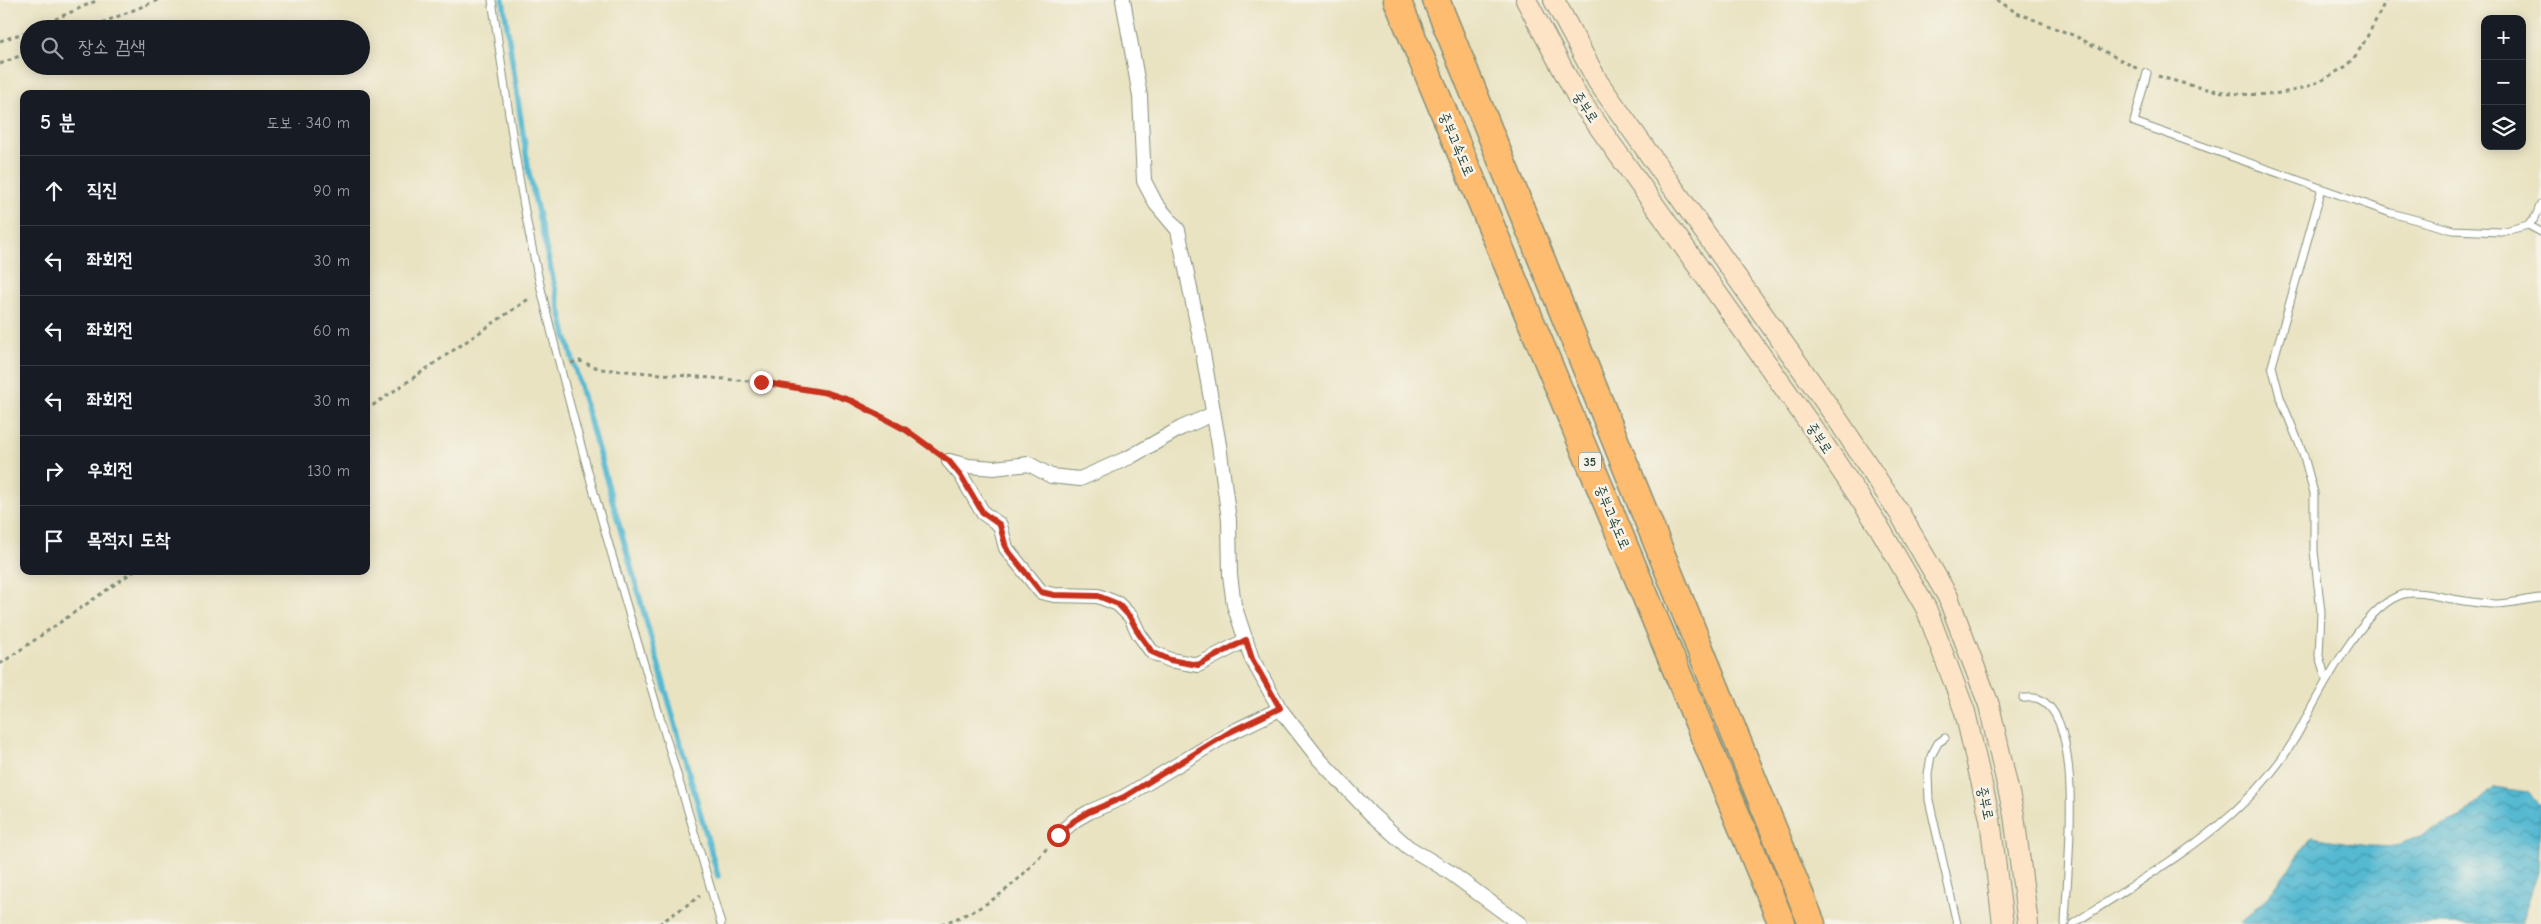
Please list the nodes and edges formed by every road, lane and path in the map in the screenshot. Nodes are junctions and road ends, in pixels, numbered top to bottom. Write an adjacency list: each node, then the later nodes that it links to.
1 (98, 0): 12 (path)
2 (158, 0): 13 (path)
3 (492, 0): 24 (lane)
4 (1123, 0): 27 (street)
5 (1397, 0): 43 (highway, 중부고속도로 / 35)
6 (1436, 0): 19 (highway, 35)
7 (1453, 0): 19 (highway)
8 (1526, 0): 46 (main road, 중부로)
9 (1554, 0): 47 (main road, 중부로)
10 (1997, 0): 18 (path)
11 (2386, 0): 18 (path)
12 (53, 20)
13 (109, 20)
14 (20, 34): 15 (path)
15 (0, 41)
16 (20, 56): 17 (path)
17 (0, 64)
18 (2147, 73): 20 (lane)
19 (1504, 168): 44 (highway, 35)
20 (2322, 188): 22 (lane); 33 (lane)
21 (2541, 204): 22 (lane)
22 (2528, 226): 23 (lane)
23 (2541, 232)
24 (542, 291): 26 (path); 38 (lane)
25 (580, 361): 28 (path)
26 (370, 407)
27 (1213, 414): 28 (street); 31 (street)
28 (949, 461): 31 (street)
29 (128, 575): 32 (path)
30 (2541, 598): 33 (lane)
31 (1246, 640): 35 (street)
32 (0, 664)
33 (2326, 679): 49 (lane)
34 (2023, 698): 48 (lane)
35 (1280, 708): 37 (street); 42 (street)
36 (1945, 738): 45 (lane)
37 (1058, 835): 41 (path)
38 (710, 888): 39 (path); 40 (lane)
39 (659, 924)
40 (721, 924)
41 (941, 924)
42 (1520, 924)
43 (1782, 924)
44 (1812, 924)
45 (1957, 924)
46 (2003, 924)
47 (2028, 924)
48 (2065, 924)
49 (2073, 924)

